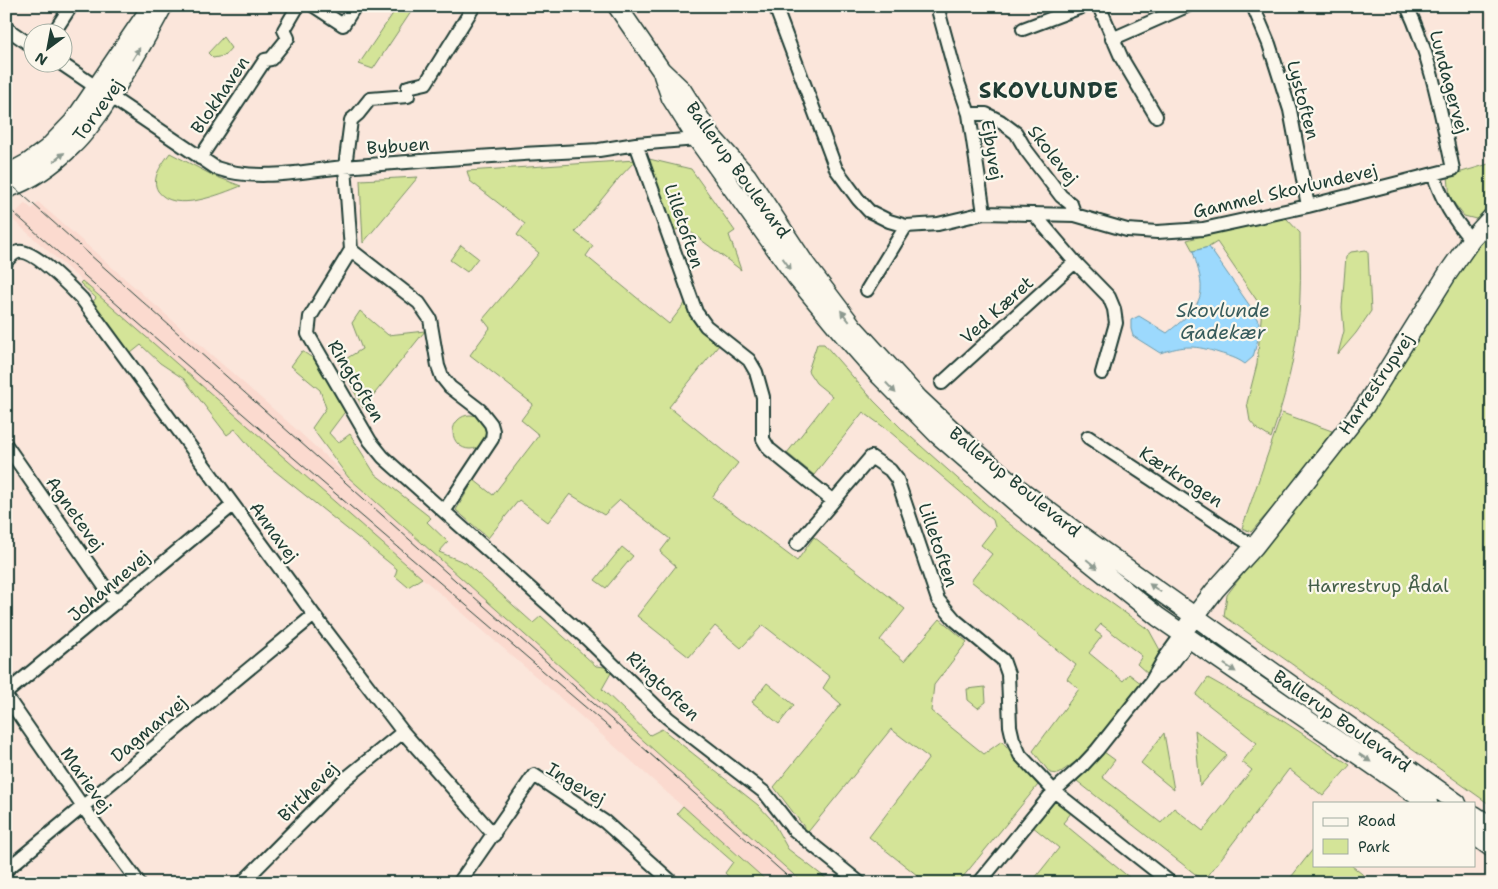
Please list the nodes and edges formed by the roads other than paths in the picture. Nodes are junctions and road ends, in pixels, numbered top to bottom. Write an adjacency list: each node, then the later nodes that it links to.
1 (71, 6): 16 (street)
2 (151, 6): 22 (street, Torvevej)
3 (163, 6): 22 (street, Torvevej, one-way to 3)
4 (298, 6): 27 (street, Blokhaven)
5 (314, 6): 6 (street)
6 (356, 6)
7 (474, 6): 28 (street)
8 (617, 6): 25 (street, Ballerup Boulevard)
9 (775, 6): 38 (street, Gammel Skovlundevej)
10 (936, 6): 23 (street, Ejbyvej)
11 (1084, 6): 18 (street)
12 (1099, 6): 20 (street)
13 (1187, 6): 20 (street)
14 (1252, 6): 33 (street, Lystoften)
15 (1407, 6): 29 (street, Lundagervej)
16 (61, 22)
17 (6, 28): 19 (street)
18 (1023, 29)
19 (22, 39)
20 (1112, 39): 24 (street)
21 (72, 71): 22 (street, Bybuen)
22 (104, 92): 27 (street, Bybuen); 31 (street, Torvevej); 32 (street, Torvevej, one-way to 22)
23 (969, 114): 34 (street, Ejbyvej); 36 (street, Skolevej)
24 (1156, 116)
25 (703, 135): 26 (street, Bybuen); 55 (street, Ballerup Boulevard, one-way to 25); 56 (street, Ballerup Boulevard, one-way to 56)
26 (636, 144): 28 (street, Bybuen); 48 (street, Lilletoften)
27 (200, 158): 28 (street, Bybuen)
28 (345, 167): 40 (street)
29 (1453, 169): 30 (street, Gammel Skovlundevej)
30 (1433, 174): 33 (street, Gammel Skovlundevej); 39 (street)
31 (6, 175)
32 (6, 189)
33 (1308, 206): 36 (street, Gammel Skovlundevej)
34 (984, 213): 35 (street, Gammel Skovlundevej); 38 (street, Gammel Skovlundevej)
35 (1034, 214): 36 (street, Gammel Skovlundevej); 42 (street)
36 (1075, 215)
37 (1492, 217): 39 (street, Harrestrupvej)
38 (906, 226): 43 (street)
39 (1471, 240): 52 (street, Harrestrupvej)
40 (351, 250): 50 (street, Ringtoften); 50 (street)
41 (6, 262): 49 (street, Annavej)
42 (1075, 262): 44 (street); 45 (street, Ved Kæret)
43 (867, 290)
44 (1102, 373)
45 (942, 383)
46 (1088, 437): 52 (street, Kærkrogen)
47 (6, 445): 53 (street, Agnetevej)
48 (832, 501): 51 (street, Lilletoften); 59 (street, Lilletoften)
49 (233, 505): 53 (street, Johannevej); 54 (street, Annavej)
50 (445, 510): 73 (street, Ringtoften)
51 (797, 544)
52 (1254, 547): 55 (street, Harrestrupvej)
53 (116, 603): 57 (street, Johannevej)
54 (314, 615): 58 (street, Annavej); 62 (street, Dagmarvej)
55 (1200, 619): 56 (street, Harrestrupvej); 61 (street, Ballerup Boulevard)
56 (1186, 637): 59 (street); 60 (street, Ballerup Boulevard, one-way to 60)
57 (6, 695): 62 (street, Marievej)
58 (403, 732): 65 (street, Annavej); 71 (street, Birthevej)
59 (1054, 790): 74 (street); 75 (street, Lilletoften)
60 (1427, 802)
61 (1456, 802)
62 (83, 807): 68 (street, Dagmarvej); 70 (street, Marievej)
63 (1476, 816): 64 (street)
64 (1492, 827)
65 (494, 835): 69 (street, Ingevej); 72 (street, Ingevej)
66 (1476, 836): 67 (street)
67 (1492, 848)
68 (6, 870)
69 (460, 882)
70 (139, 883)
71 (242, 883)
72 (673, 883)
73 (860, 883)
74 (979, 883)
75 (1172, 883)

